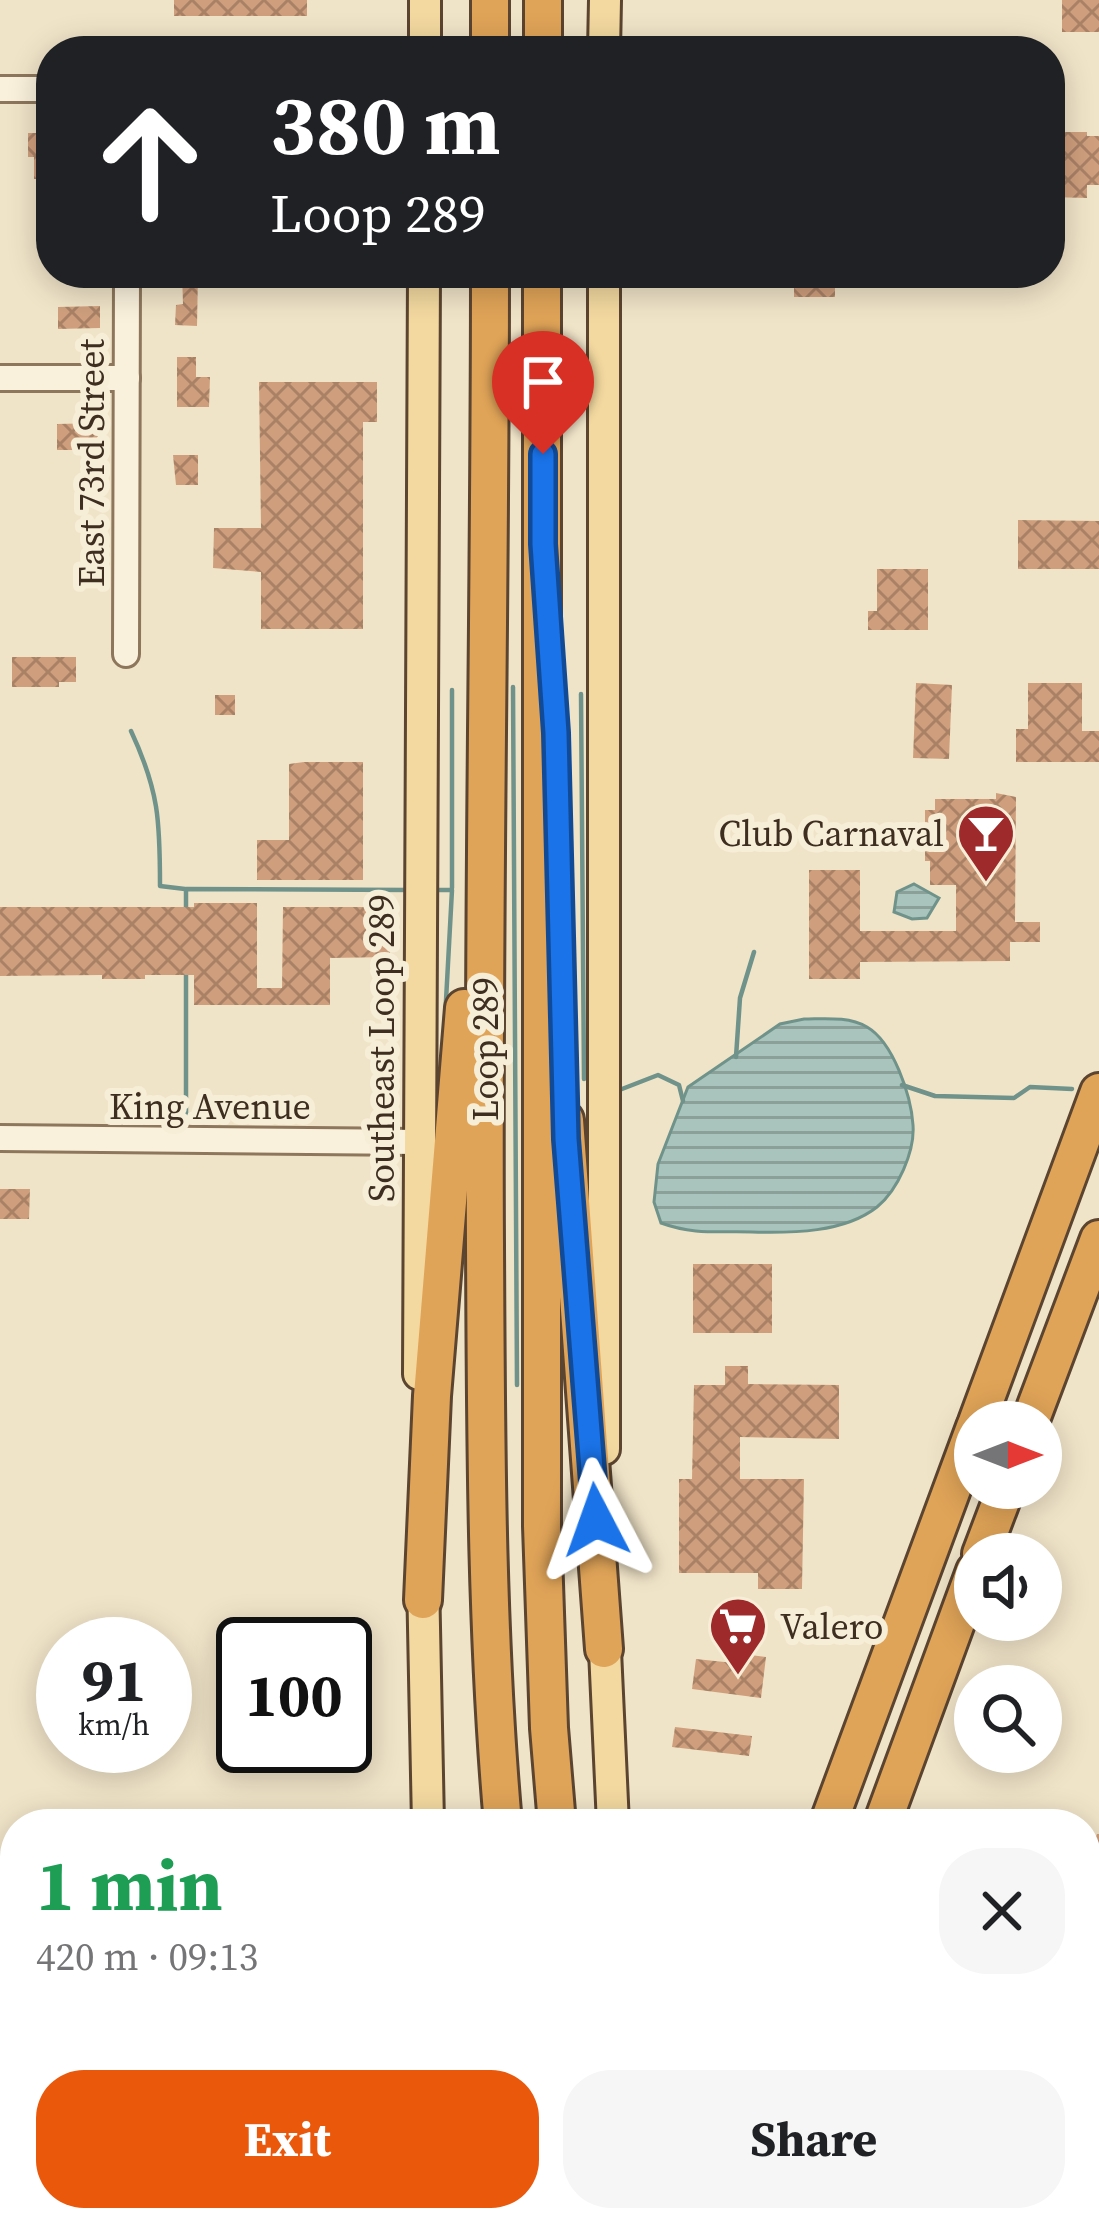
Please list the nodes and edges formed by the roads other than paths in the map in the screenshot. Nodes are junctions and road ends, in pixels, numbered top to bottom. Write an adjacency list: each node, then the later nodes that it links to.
1 (425, 0): 5 (main road)
2 (490, 0): 6 (highway)
3 (543, 0): 7 (highway)
4 (604, 0): 8 (main road)
5 (425, 36)
6 (490, 36)
7 (542, 36)
8 (604, 36)
9 (36, 88): 10 (street)
10 (0, 89)
11 (127, 288): 17 (street, East 73rd Street)
12 (424, 288): 23 (main road, Southeast Loop 289)
13 (490, 288): 18 (highway, Loop 289)
14 (542, 288): 19 (highway, Loop 289)
15 (604, 288): 32 (main road)
16 (0, 378): 17 (street)
17 (127, 378): 20 (street, East 73rd Street)
18 (490, 544): 28 (highway); 34 (highway, Loop 289)
19 (543, 544): 32 (highway); 35 (highway, Loop 289)
20 (126, 654)
21 (1099, 1092): 25 (highway)
22 (0, 1138): 23 (street, King Avenue)
23 (419, 1142): 28 (main road, Southeast Loop 289)
24 (1099, 1239): 26 (highway)
25 (985, 1401)
26 (1038, 1401)
27 (954, 1485): 29 (highway)
28 (423, 1600): 33 (main road, Southeast Loop 289)
29 (902, 1628): 31 (highway); 37 (highway)
30 (954, 1629): 31 (highway)
31 (948, 1646): 38 (highway)
32 (604, 1648): 36 (main road)
33 (428, 1809)
34 (502, 1809)
35 (555, 1809)
36 (612, 1809)
37 (834, 1809)
38 (888, 1809)

